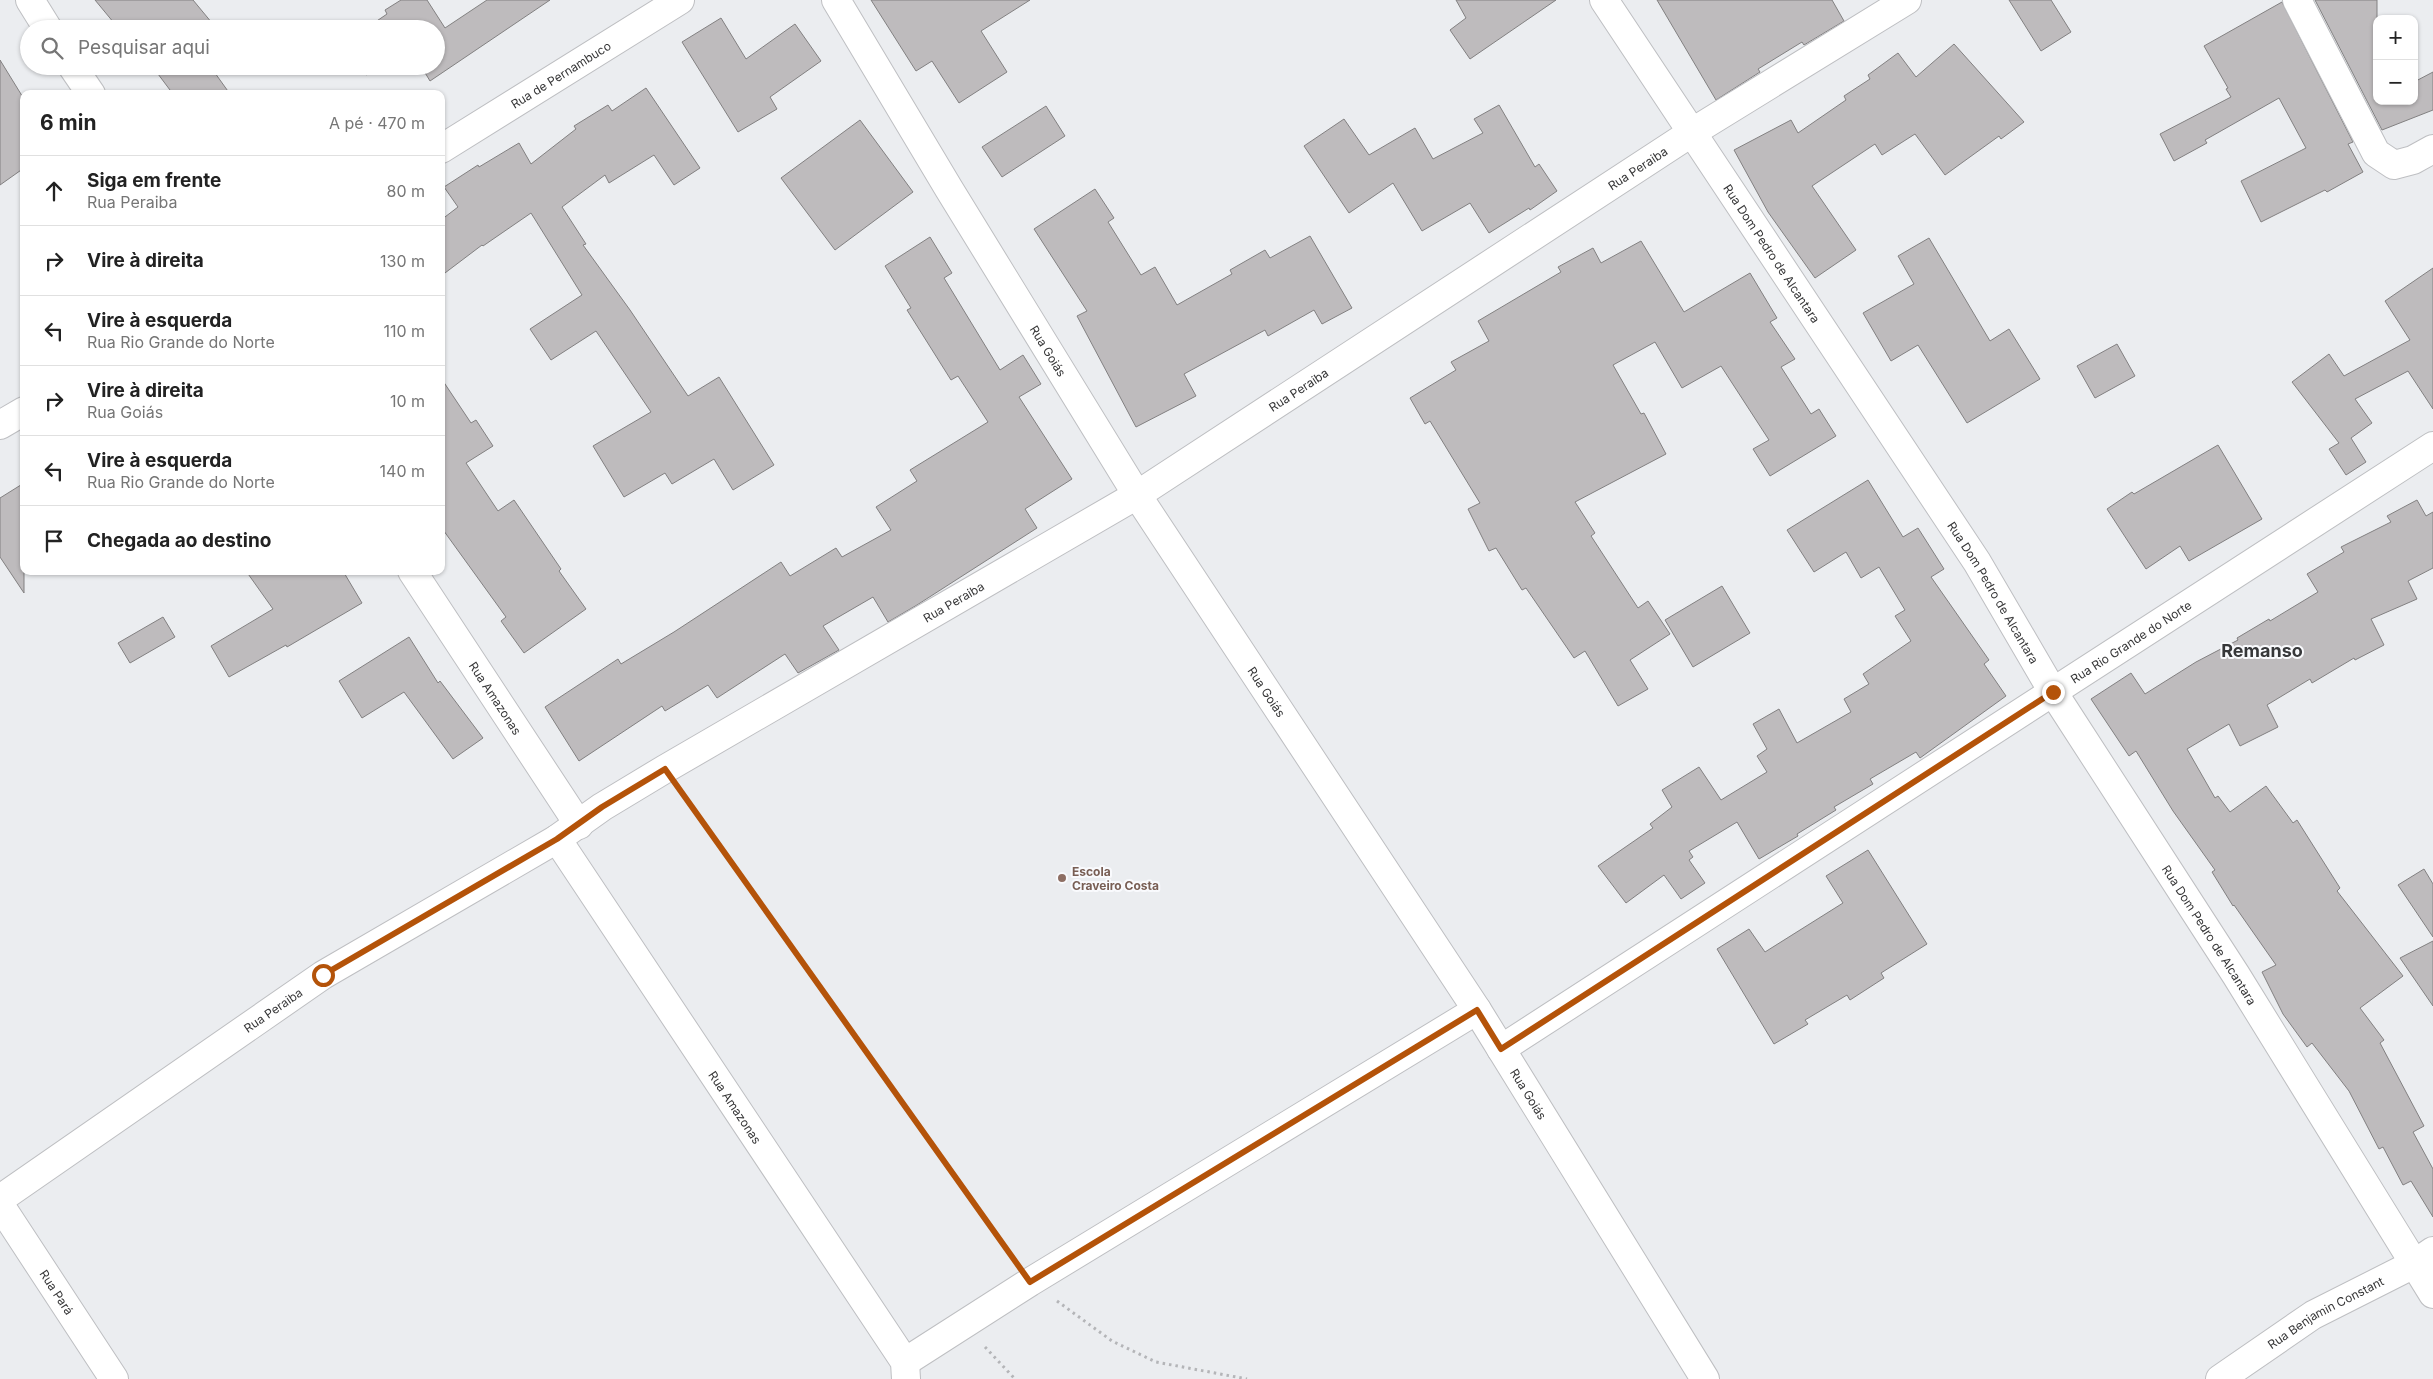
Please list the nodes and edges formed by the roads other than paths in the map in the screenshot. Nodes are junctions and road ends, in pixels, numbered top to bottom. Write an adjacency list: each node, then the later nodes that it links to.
1 (30, 0): 7 (street)
2 (680, 0): 11 (street, Rua de Pernambuco)
3 (836, 0): 16 (street, Rua Goiás)
4 (1604, 0): 10 (street, Rua Dom Pedro de Alcantara)
5 (1907, 0): 10 (street, Rua Peraiba)
6 (2301, 8): 12 (street)
7 (42, 20)
8 (78, 75): 9 (street)
9 (88, 90)
10 (1691, 133): 16 (street, Rua Peraiba); 18 (street, Rua Dom Pedro de Alcantara)
11 (445, 147)
12 (2433, 149)
13 (20, 413): 14 (street)
14 (0, 426)
15 (2433, 446): 18 (street, Rua Rio Grande do Norte)
16 (1137, 495): 19 (street, Rua Peraiba); 20 (street, Rua Goiás)
17 (414, 575): 19 (street, Rua Amazonas)
18 (2053, 692): 21 (street, Rua Rio Grande do Norte); 24 (street, Rua Dom Pedro de Alcantara)
19 (568, 832): 22 (street, Rua Peraiba); 26 (street, Rua Amazonas)
20 (1477, 1010): 21 (street, Rua Goiás); 26 (street)
21 (1501, 1049): 28 (street, Rua Goiás)
22 (0, 1199)
23 (0, 1205): 27 (street, Rua Pará)
24 (2424, 1258): 25 (street, Rua Dom Pedro de Alcantara); 29 (street, Rua Benjamin Constant)
25 (2433, 1294)
26 (905, 1371)
27 (114, 1379)
28 (1705, 1379)
29 (2220, 1379)

